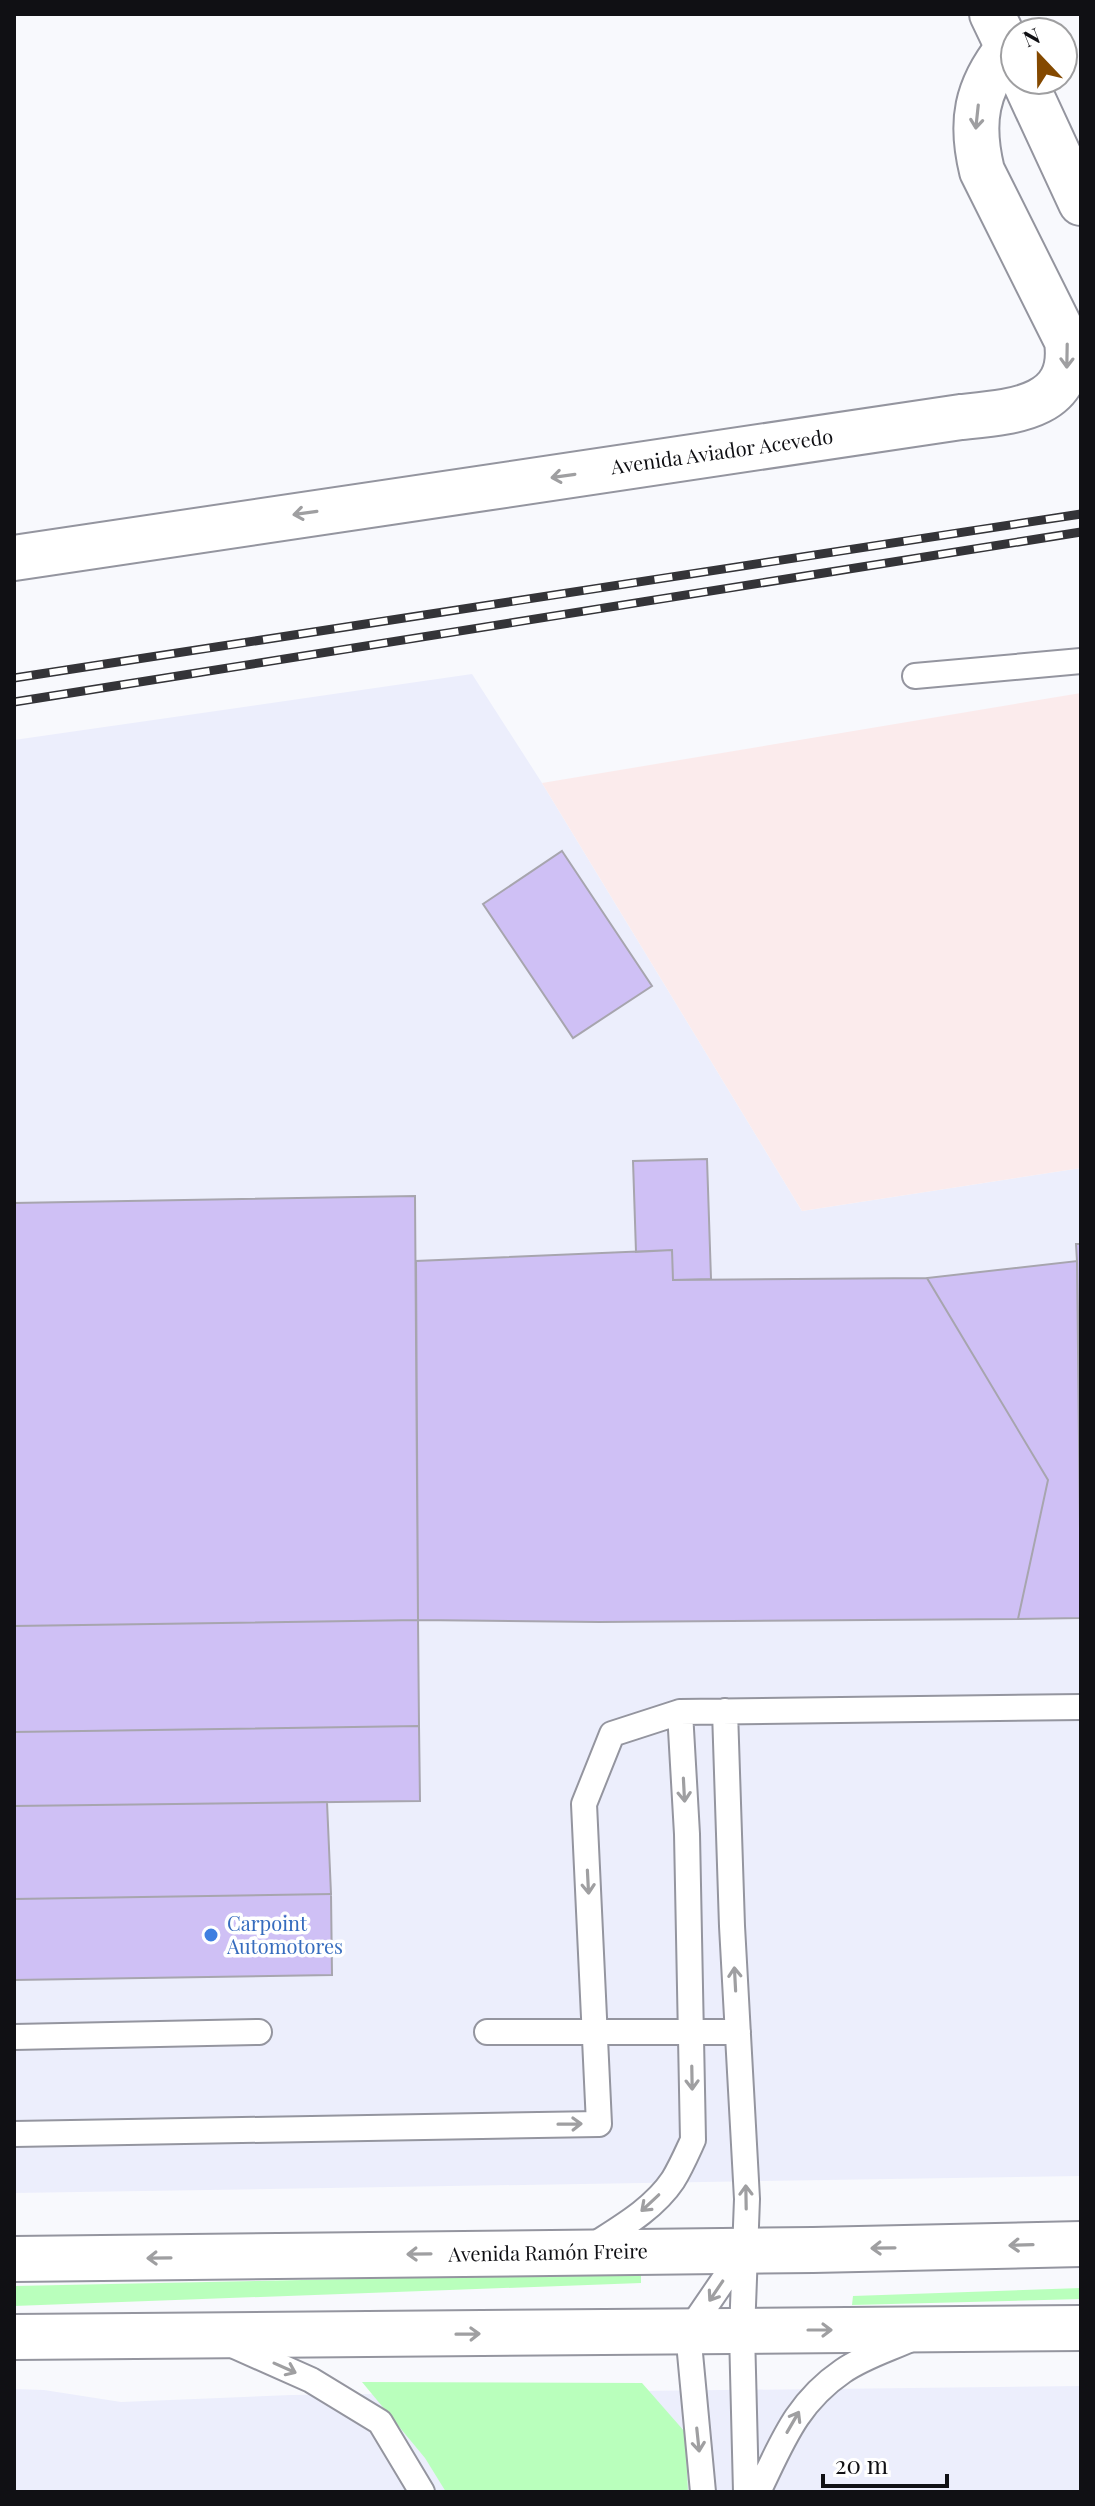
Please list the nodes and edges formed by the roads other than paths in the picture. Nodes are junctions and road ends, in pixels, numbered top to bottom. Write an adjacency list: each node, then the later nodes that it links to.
1 (999, 56): 4 (main road, Avenida Aviador Acevedo, one-way to 4)
2 (1032, 96): 3 (main road)
3 (1081, 203)
4 (14, 558)
5 (1081, 661): 6 (lane)
6 (915, 676)
7 (1081, 1707): 8 (lane)
8 (725, 1711): 9 (lane); 10 (lane)
9 (680, 1712): 11 (lane, one-way to 11); 12 (lane, one-way to 12)
10 (732, 1926): 11 (lane); 16 (lane, one-way to 10)
11 (689, 1928): 13 (lane)
12 (596, 2031): 13 (lane); 15 (lane); 18 (lane, one-way to 12)
13 (691, 2031): 16 (lane); 21 (lane, one-way to 21)
14 (259, 2032): 17 (lane)
15 (487, 2032)
16 (738, 2032): 20 (lane, one-way to 16)
17 (14, 2037)
18 (14, 2134)
19 (1081, 2244): 20 (main road, Avenida Ramón Freire, one-way to 20)
20 (744, 2250): 21 (main road, Avenida Ramón Freire); 25 (lane, one-way to 25); 26 (lane)
21 (581, 2252): 22 (main road, Avenida Ramón Freire, one-way to 22)
22 (14, 2259)
23 (1081, 2328): 24 (main road)
24 (932, 2329): 26 (main road, one-way to 24); 32 (lane, one-way to 24)
25 (688, 2332): 26 (main road); 28 (main road, one-way to 25); 30 (lane, one-way to 30)
26 (742, 2332): 31 (lane)
27 (14, 2337): 28 (main road)
28 (214, 2337): 29 (lane, one-way to 29)
29 (422, 2492)
30 (703, 2492)
31 (746, 2492)
32 (758, 2492)

